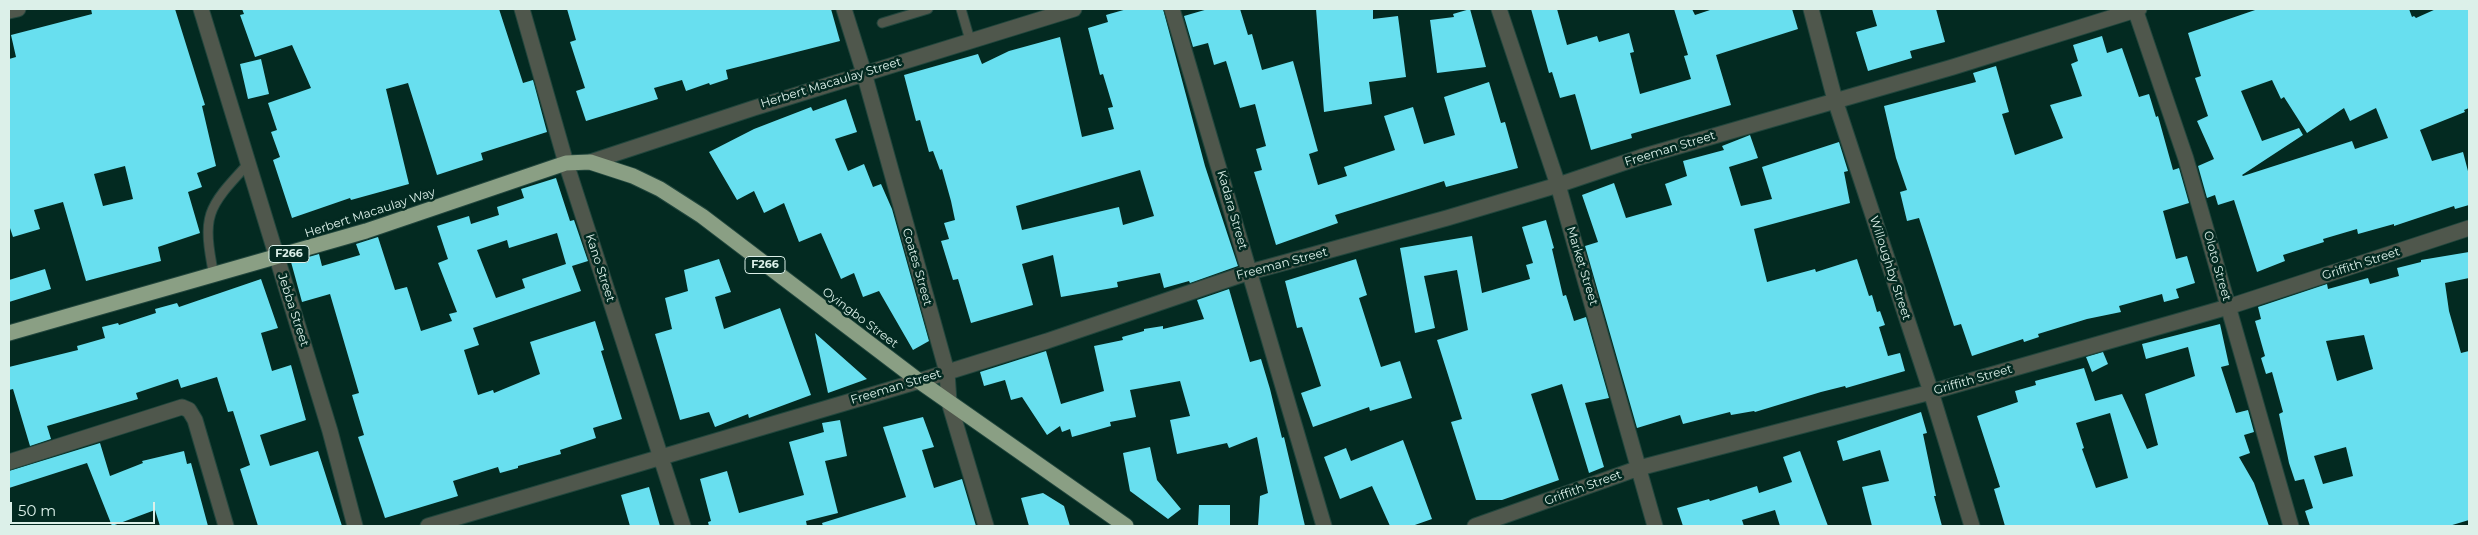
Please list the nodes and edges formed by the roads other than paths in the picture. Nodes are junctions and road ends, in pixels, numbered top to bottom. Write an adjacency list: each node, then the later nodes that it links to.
1 (18, 9): 12 (street)
2 (201, 9): 19 (street, Jebba Street)
3 (522, 9): 18 (street, Kano Street)
4 (844, 9): 15 (street, Coates Street)
5 (928, 9): 13 (lane)
6 (962, 9): 14 (lane)
7 (1074, 9): 14 (street, Herbert Macaulay Street)
8 (1172, 9): 23 (street, Kadara Street)
9 (1499, 9): 20 (street, Market Street)
10 (1811, 9): 16 (street, Willoughby Street)
11 (2136, 9): 16 (street, Freeman Street); 25 (street, Oloto Street)
12 (9, 11)
13 (882, 22)
14 (970, 40): 15 (street, Herbert Macaulay Street)
15 (864, 73): 17 (street, Herbert Macaulay Street); 27 (street, Coates Street)
16 (1835, 100): 20 (street, Freeman Street); 29 (street, Willoughby Street)
17 (590, 162): 18 (highway, Oyingbo Street / F266); 28 (highway, Oyingbo Street / F266)
18 (566, 163): 22 (highway, Herbert Macaulay Way / F266); 31 (street, Kano Street)
19 (248, 164): 22 (street, Jebba Street); 24 (lane)
20 (1558, 185): 23 (street, Freeman Street); 33 (street, Market Street)
21 (2469, 228): 25 (street, Griffith Street)
22 (276, 258): 24 (highway, Herbert Macaulay Way / F266); 35 (street, Jebba Street)
23 (1250, 272): 27 (street, Freeman Street); 40 (street, Kadara Street)
24 (214, 276): 26 (highway, Herbert Macaulay Way / F266)
25 (2228, 306): 29 (street, Griffith Street); 44 (street, Oloto Street)
26 (9, 334)
27 (947, 372): 28 (street, Freeman Street); 30 (street, Coates Street)
28 (919, 381): 30 (highway, Oyingbo Street / F266); 31 (street, Freeman Street)
29 (1931, 392): 33 (street, Griffith Street); 43 (street, Willoughby Street)
30 (949, 402): 38 (street, Coates Street); 39 (highway, Oyingbo Street / F266)
31 (661, 458): 36 (street, Freeman Street); 37 (street, Kano Street)
32 (9, 462): 34 (street)
33 (1639, 468): 41 (street, Griffith Street); 42 (street, Market Street)
34 (226, 526)
35 (355, 526)
36 (428, 526)
37 (683, 526)
38 (986, 526)
39 (1126, 526)
40 (1324, 526)
41 (1475, 526)
42 (1655, 526)
43 (1972, 526)
44 (2291, 526)

